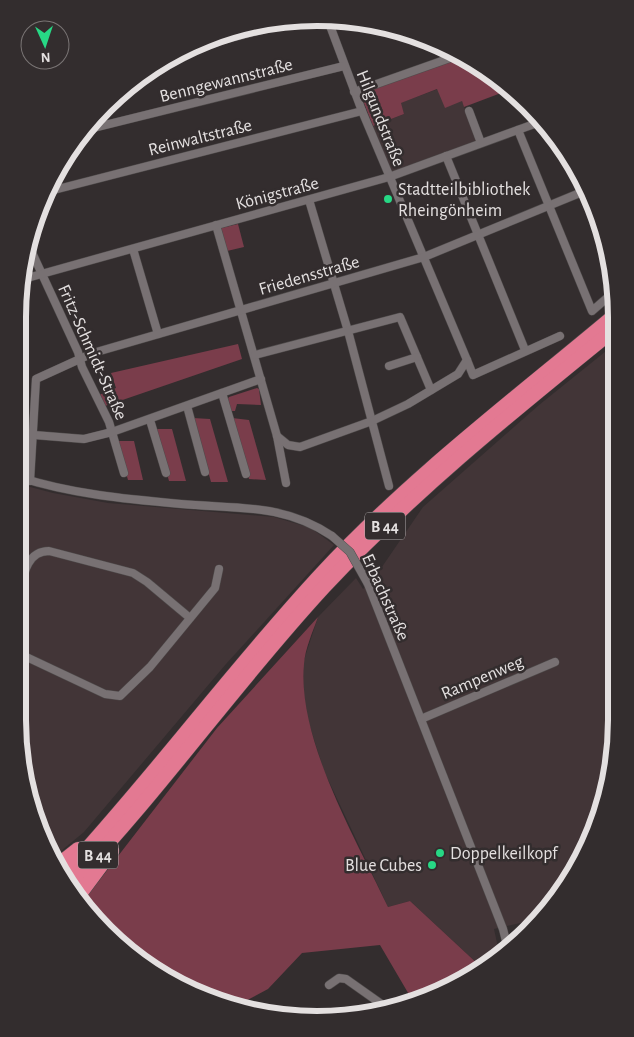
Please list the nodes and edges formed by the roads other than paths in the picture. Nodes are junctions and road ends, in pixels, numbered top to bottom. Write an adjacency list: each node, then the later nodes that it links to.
1 (332, 27): 3 (street, Hilgundstraße)
2 (450, 58): 4 (street)
3 (344, 66): 4 (street, Hilgundstraße); 8 (street, Benngewannstraße)
4 (354, 92): 6 (street, Hilgundstraße)
5 (469, 110): 10 (street)
6 (362, 111): 12 (street, Hilgundstraße); 13 (street, Reinwaltstraße)
7 (534, 123): 9 (street, Königstraße)
8 (96, 127)
9 (518, 130): 10 (street, Königstraße); 16 (street)
10 (481, 143): 11 (street, Königstraße)
11 (446, 156): 12 (street, Königstraße); 18 (street)
12 (389, 177): 15 (street, Königstraße); 21 (street, Hilgundstraße)
13 (55, 190)
14 (580, 193): 16 (street, Friedensstraße)
15 (309, 200): 17 (street, Königstraße); 24 (street)
16 (548, 207): 18 (street, Friedensstraße); 25 (street)
17 (216, 225): 19 (street, Königstraße); 26 (street)
18 (477, 236): 21 (street, Friedensstraße); 32 (street)
19 (133, 249): 22 (street, Königstraße); 29 (street)
20 (33, 255): 22 (street, Fritz-Schmidt-Straße)
21 (424, 257): 24 (street, Friedensstraße); 36 (street, Hilgundstraße)
22 (42, 274): 23 (street, Königstraße); 35 (street, Fritz-Schmidt-Straße)
23 (29, 277)
24 (334, 283): 26 (street, Friedensstraße); 28 (street)
25 (607, 298)
26 (242, 309): 29 (street, Friedensstraße); 33 (street)
27 (608, 321): 61 (highway, B 44)
28 (348, 330): 33 (street); 34 (street); 43 (street)
29 (158, 334): 35 (street, Friedensstraße)
30 (608, 335): 61 (highway, B 44)
31 (560, 336): 32 (street)
32 (525, 350): 36 (street)
33 (254, 355): 38 (street)
34 (417, 357): 37 (street); 39 (street)
35 (80, 358): 44 (street, Fritz-Schmidt-Straße); 45 (street, Friedensstraße)
36 (467, 360): 39 (street)
37 (389, 366)
38 (261, 379): 40 (street); 46 (street)
39 (431, 390): 43 (street)
40 (222, 393): 41 (street); 50 (street)
41 (187, 406): 42 (street); 47 (street)
42 (150, 420): 44 (street); 49 (street)
43 (372, 421): 46 (street); 54 (street)
44 (112, 432): 45 (street); 48 (street, Fritz-Schmidt-Straße)
45 (34, 435): 52 (street)
46 (277, 436): 53 (street)
47 (205, 472)
48 (124, 473)
49 (166, 474)
50 (246, 474)
51 (26, 480): 52 (street, Erbachstraße)
52 (30, 481): 60 (street, Erbachstraße, bridge)
53 (286, 483)
54 (388, 486)
55 (219, 568): 57 (street)
56 (26, 571): 57 (street)
57 (190, 618): 58 (street)
58 (26, 657)
59 (556, 662): 60 (street, Rampenweg)
60 (420, 719): 66 (street, Erbachstraße)
61 (118, 823): 62 (highway); 63 (highway, B 44); 64 (highway, B 44); 65 (highway)
62 (63, 861)
63 (68, 870)
64 (74, 880)
65 (82, 891)
66 (506, 941)
67 (329, 985): 68 (street)
68 (381, 1004)

